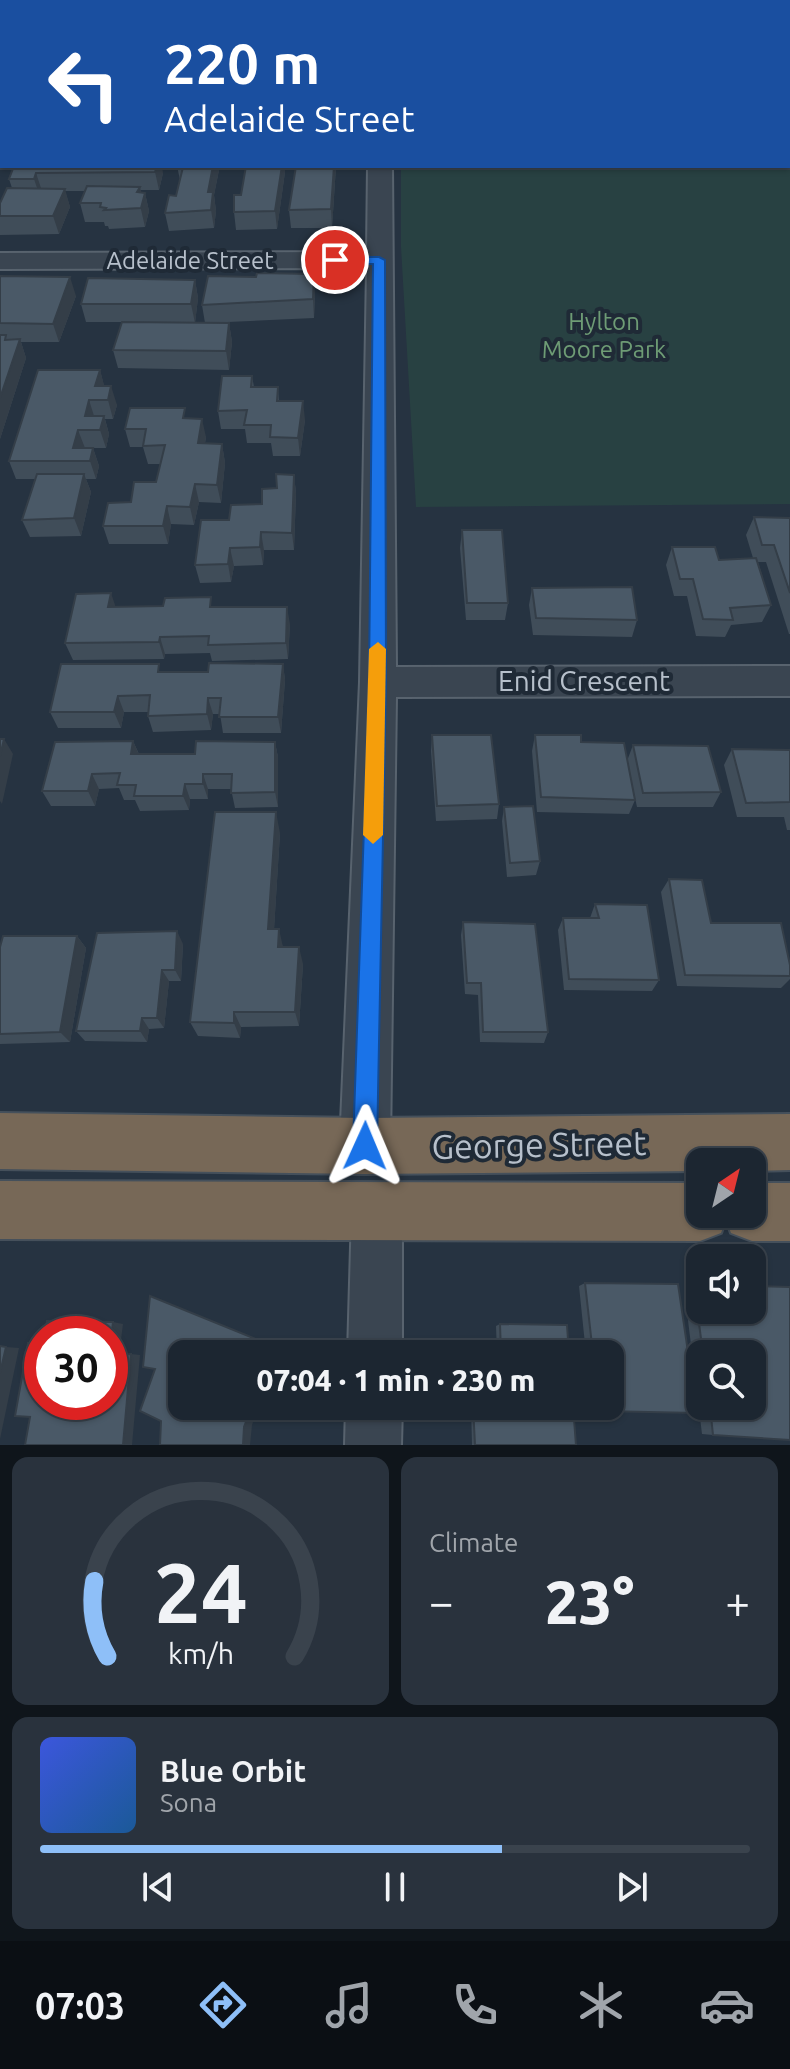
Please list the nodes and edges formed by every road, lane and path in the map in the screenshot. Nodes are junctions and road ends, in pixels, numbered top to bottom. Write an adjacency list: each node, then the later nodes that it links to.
1 (380, 168): 2 (street)
2 (379, 260): 3 (street, Adelaide Street); 5 (street)
3 (0, 261)
4 (790, 681): 5 (street, Enid Crescent)
5 (378, 682): 8 (street)
6 (0, 1141): 8 (highway, George Street)
7 (790, 1142): 8 (highway, George Street)
8 (365, 1146)
9 (0, 1210): 10 (highway)
10 (377, 1211): 11 (highway); 14 (street)
11 (686, 1212)
12 (766, 1212): 13 (highway)
13 (790, 1212)
14 (375, 1340)
15 (374, 1420): 16 (street)
16 (373, 1445)

